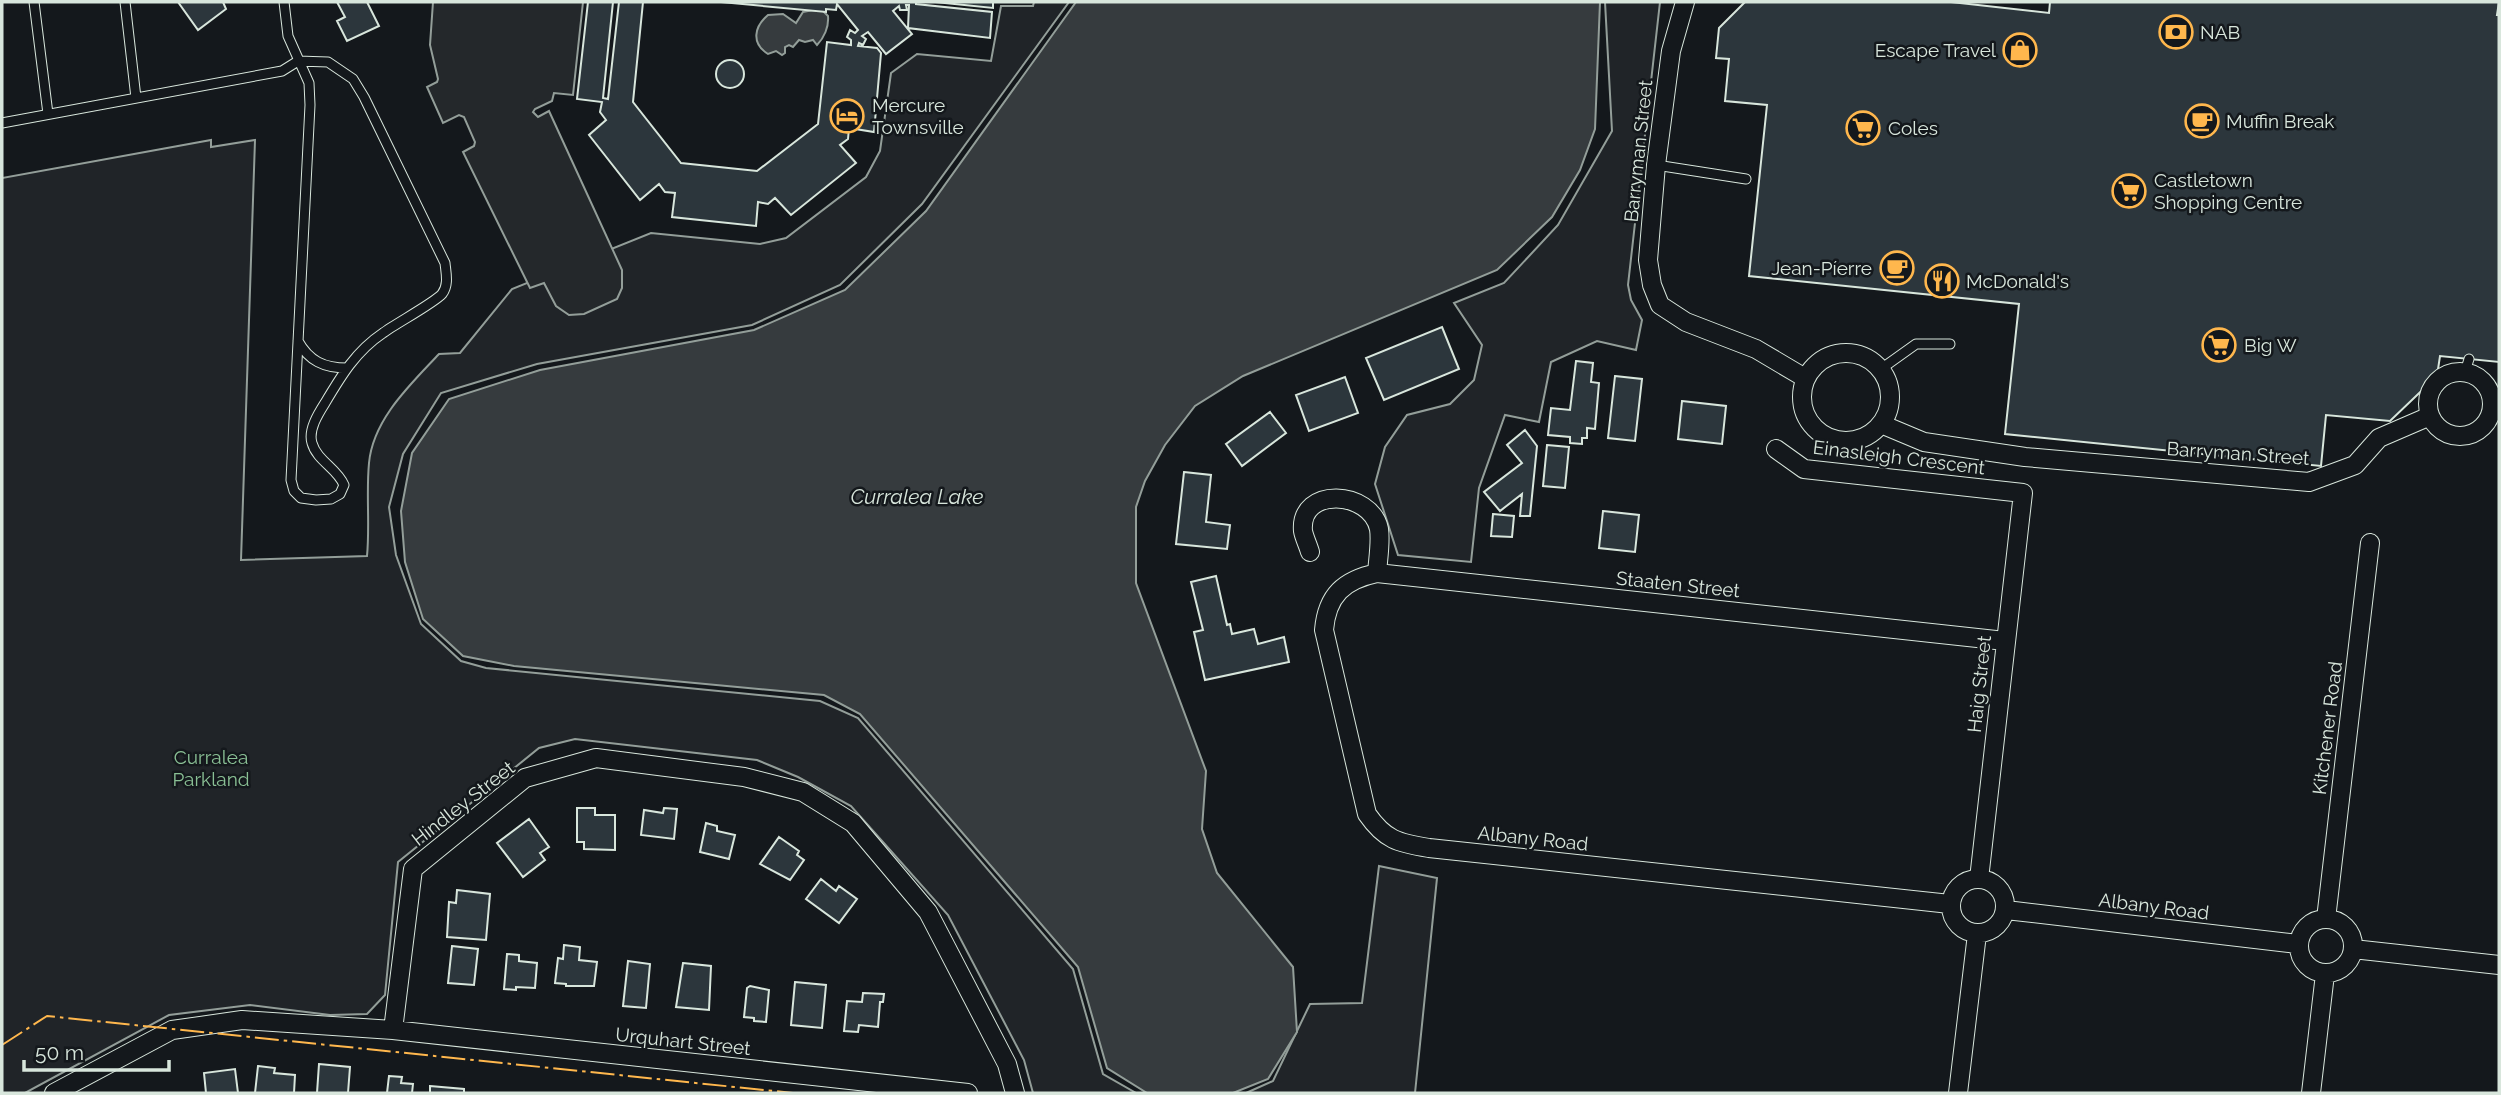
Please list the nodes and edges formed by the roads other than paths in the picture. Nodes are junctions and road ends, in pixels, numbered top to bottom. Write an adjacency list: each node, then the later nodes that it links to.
1 (34, 2): 7 (lane)
2 (125, 2): 6 (lane)
3 (284, 2): 5 (lane)
4 (1685, 2): 9 (street, Barryman Street)
5 (298, 61): 6 (lane); 11 (lane); 13 (lane)
6 (136, 98): 7 (lane)
7 (48, 114): 8 (lane)
8 (2, 122)
9 (1657, 165): 10 (lane); 15 (street, Barryman Street)
10 (1746, 178)
11 (297, 340): 13 (lane); 13 (lane)
12 (1950, 344): 14 (lane)
13 (347, 368)
14 (1881, 369): 15 (street); 18 (street)
15 (1805, 378): 18 (street)
16 (2495, 392): 17 (street); 19 (street)
17 (2430, 416): 19 (street); 21 (street, Barryman Street)
18 (1881, 424): 21 (street, Einasleigh Crescent)
19 (2491, 430)
20 (1776, 449): 22 (street, Einasleigh Crescent)
21 (2025, 457)
22 (2023, 493): 27 (street, Haig Street)
23 (2370, 543): 31 (street, Kitchener Road)
24 (1310, 552): 25 (street)
25 (1377, 573): 26 (street, Staaten Street); 27 (street, Staaten Street)
26 (1348, 582): 29 (street, Albany Road)
27 (2005, 641): 28 (street, Haig Street)
28 (1979, 879): 29 (street); 30 (street)
29 (1950, 904): 32 (street)
30 (2006, 910): 32 (street); 33 (street, Albany Road)
31 (2326, 919): 33 (street); 34 (street)
32 (1978, 934): 41 (street)
33 (2298, 944): 36 (street)
34 (2353, 950): 35 (street); 36 (street)
35 (2499, 965)
36 (2325, 974): 42 (street)
37 (393, 1030): 38 (street); 39 (street, Urquhart Street); 40 (street, Hindley Street)
38 (54, 1093)
39 (968, 1093)
40 (1015, 1093)
41 (1958, 1093)
42 (2311, 1093)

